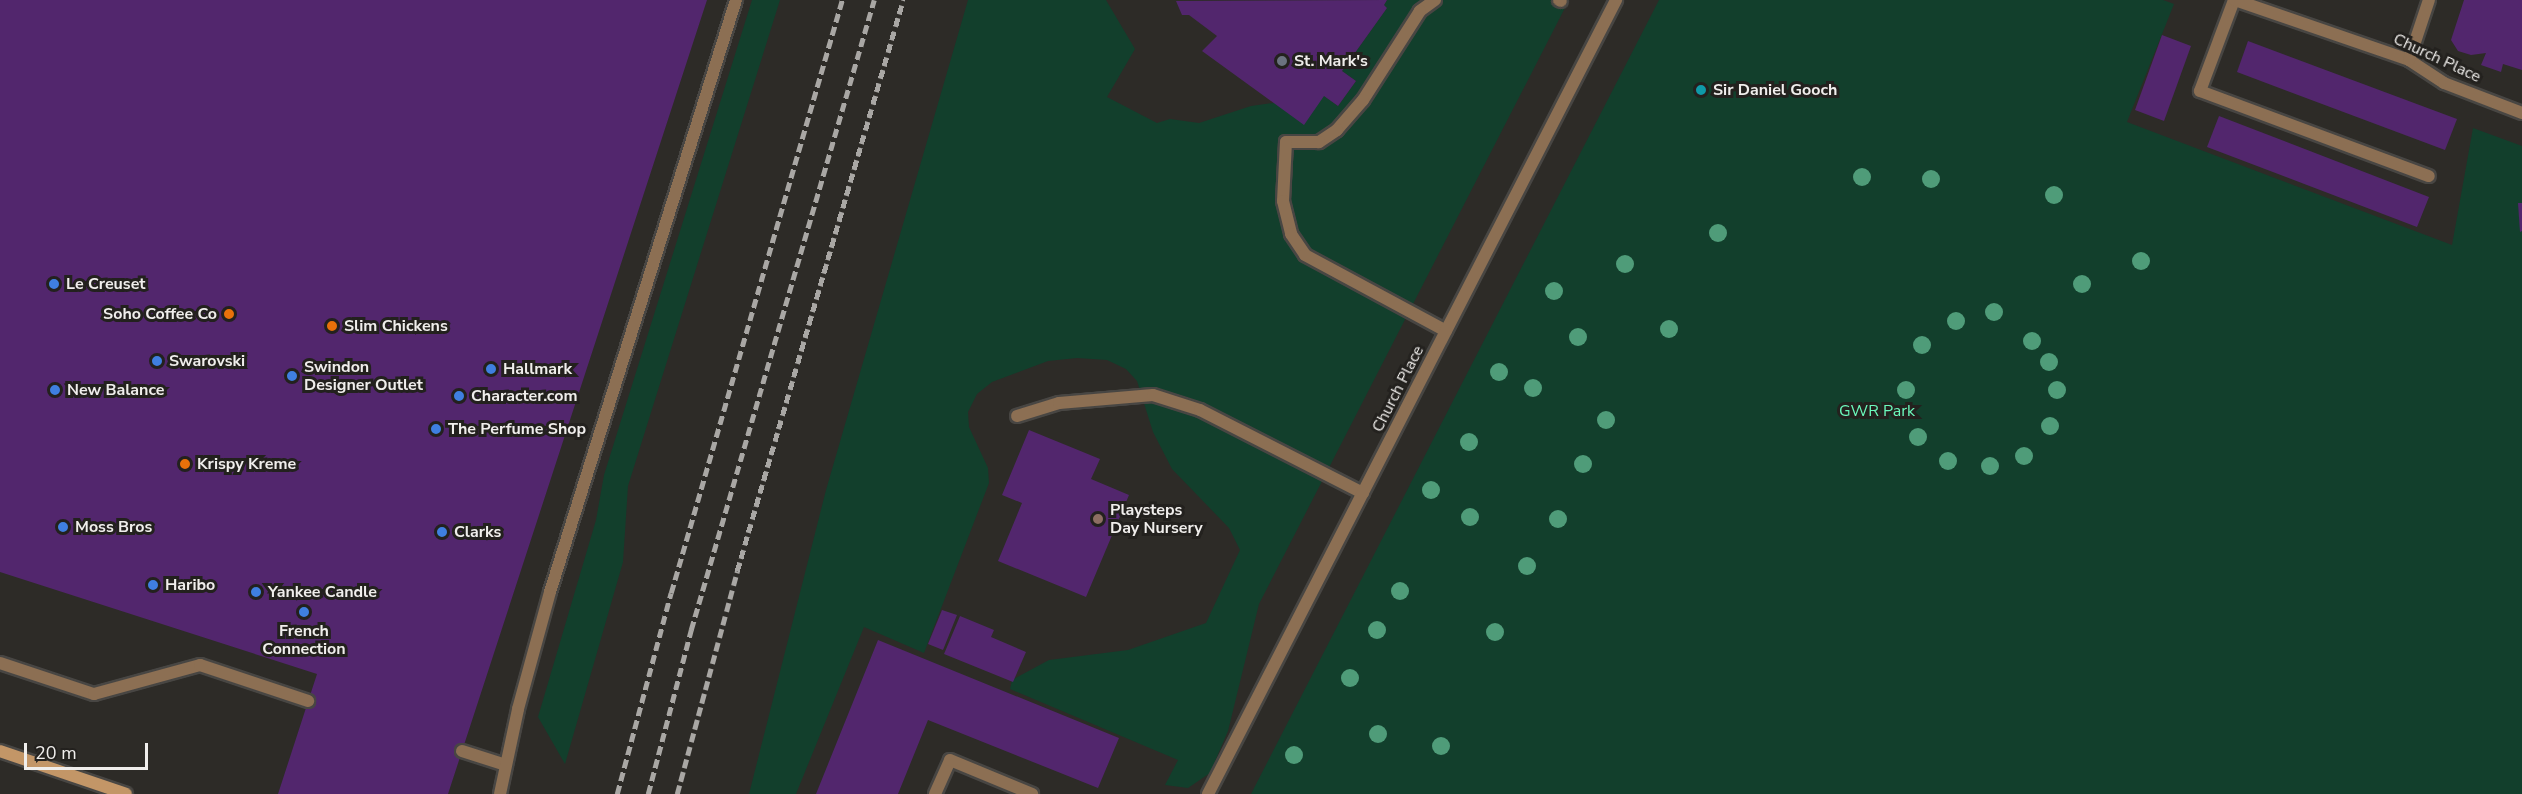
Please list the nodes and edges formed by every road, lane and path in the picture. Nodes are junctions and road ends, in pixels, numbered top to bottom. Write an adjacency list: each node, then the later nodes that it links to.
1 (736, 0): 16 (street)
2 (1435, 0): 9 (street)
3 (1616, 0): 9 (street, Church Place)
4 (2235, 0): 6 (street, Church Place); 8 (street)
5 (2429, 0): 6 (street)
6 (2409, 60): 7 (street, Church Place)
7 (2522, 113)
8 (2428, 176)
9 (1446, 331): 11 (street, Church Place)
10 (1017, 417): 11 (street)
11 (1363, 493): 21 (street, Church Place)
12 (0, 663): 13 (street)
13 (308, 701)
14 (0, 751): 17 (main road)
15 (462, 751): 16 (street)
16 (506, 765): 18 (street)
17 (126, 794)
18 (500, 794)
19 (935, 794): 20 (street)
20 (1032, 794)
21 (1208, 794)

